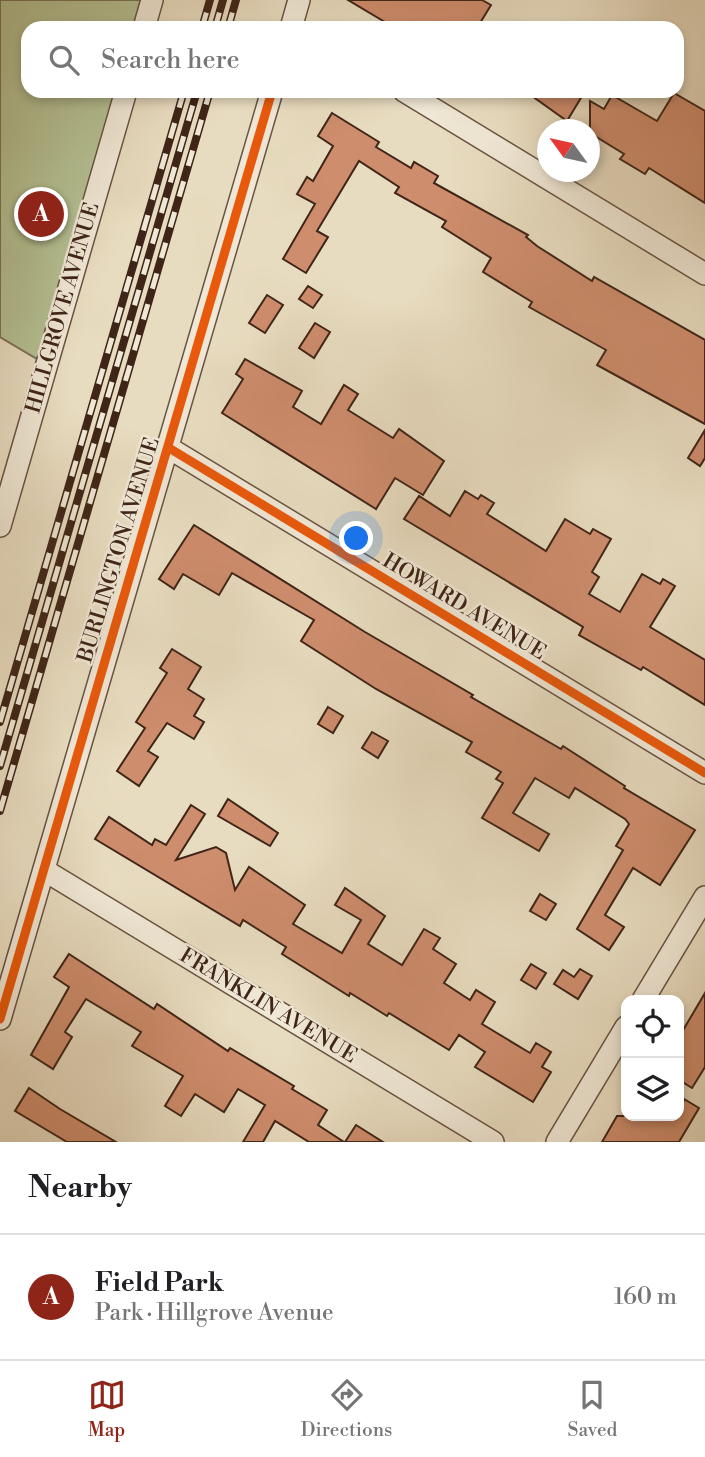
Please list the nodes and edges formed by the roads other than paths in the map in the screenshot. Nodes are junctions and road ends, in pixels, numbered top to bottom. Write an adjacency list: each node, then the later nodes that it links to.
1 (152, 0): 3 (street)
2 (299, 0): 4 (street)
3 (146, 21)
4 (295, 21)
5 (124, 98): 10 (street, HILLGROVE AVENUE)
6 (270, 98): 9 (street, BURLINGTON AVENUE)
7 (416, 98): 8 (street)
8 (705, 274)
9 (169, 448): 11 (street, HOWARD AVENUE); 12 (street, BURLINGTON AVENUE)
10 (1, 518)
11 (705, 773)
12 (44, 870): 15 (street, BURLINGTON AVENUE); 17 (street, FRANKLIN AVENUE)
13 (705, 897): 14 (street)
14 (646, 995)
15 (0, 1019)
16 (621, 1035): 18 (street)
17 (493, 1142)
18 (557, 1142)

